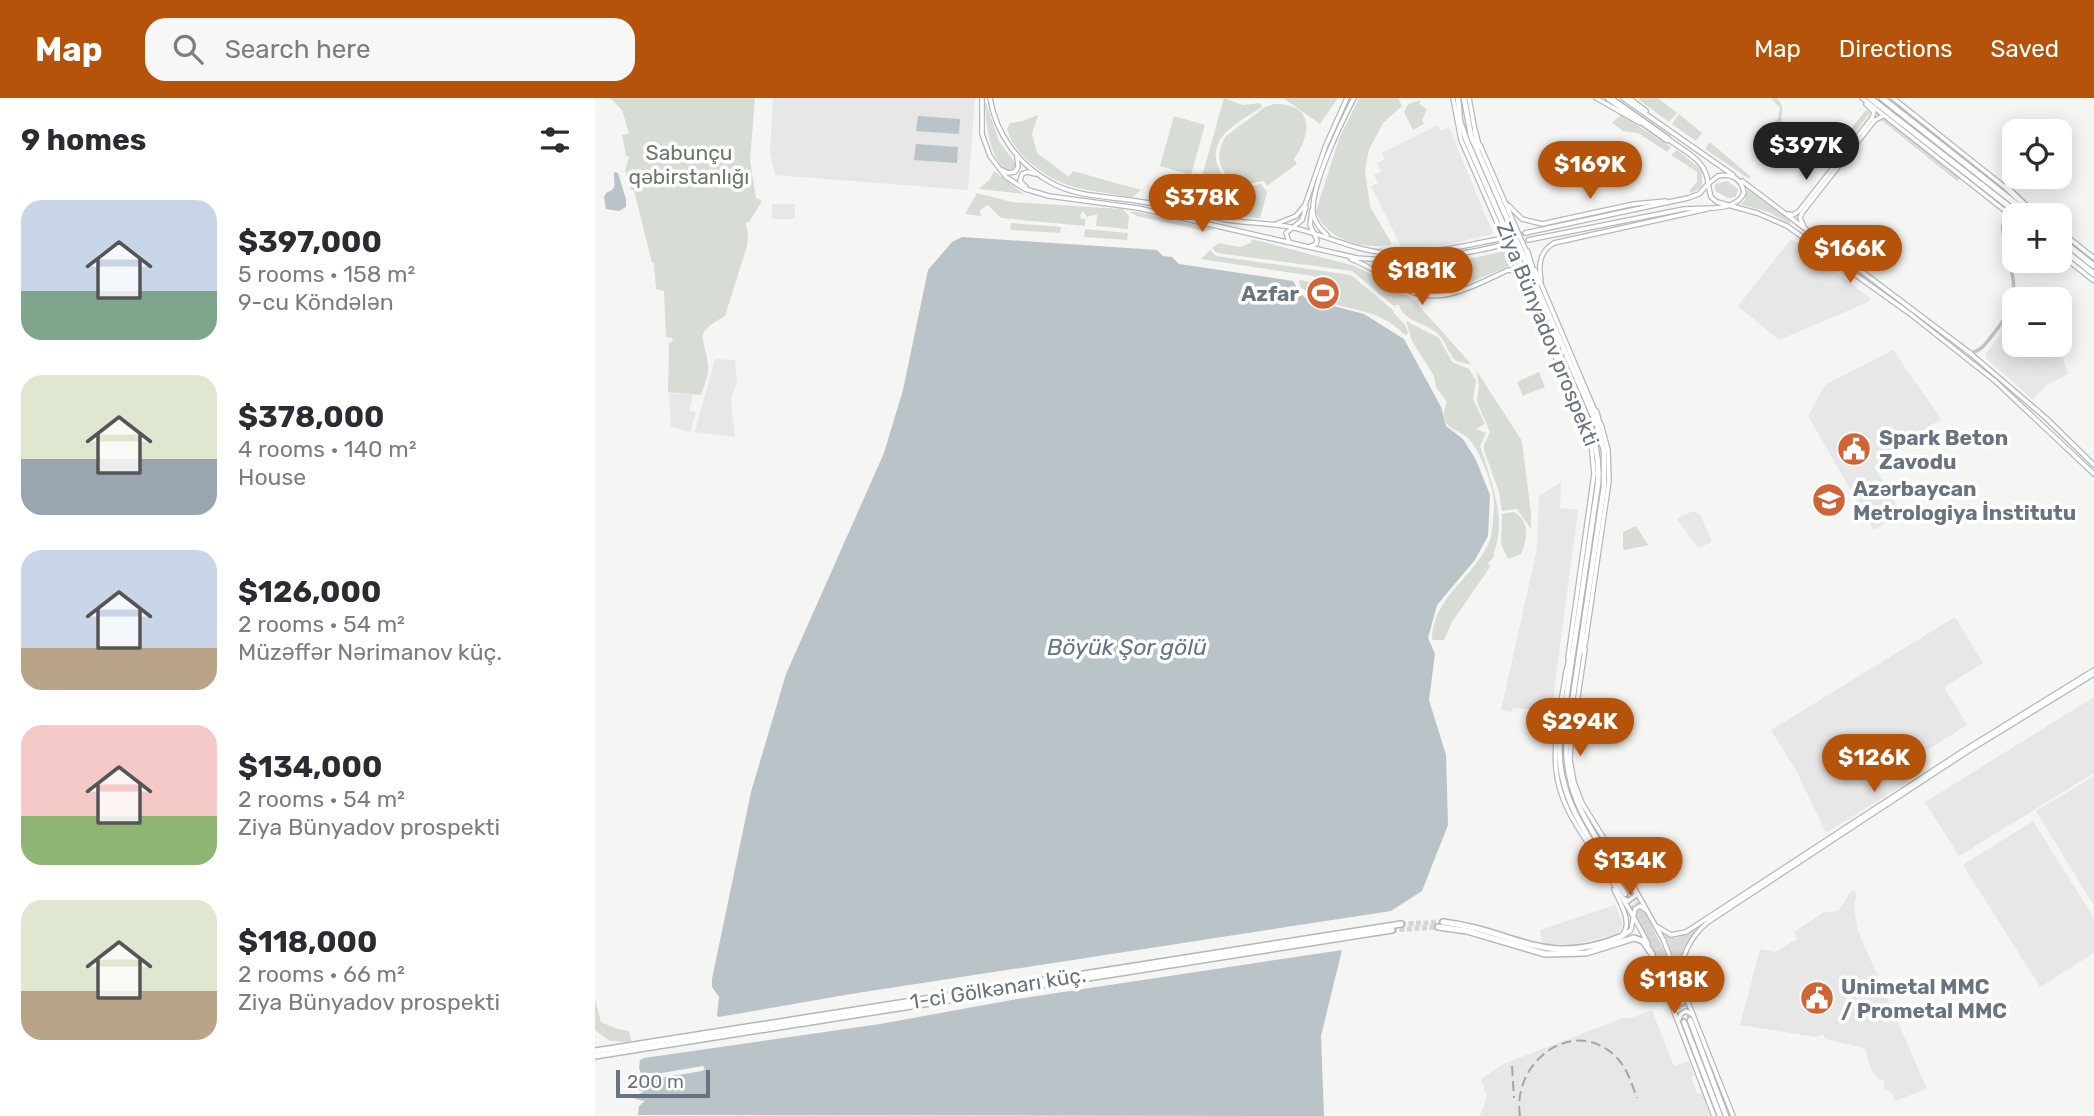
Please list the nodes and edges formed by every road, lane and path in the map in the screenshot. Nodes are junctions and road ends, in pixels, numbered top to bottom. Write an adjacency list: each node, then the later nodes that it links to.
1 (982, 98): 21 (main road)
2 (991, 98): 19 (main road)
3 (1347, 98): 30 (main road)
4 (1354, 98): 30 (main road)
5 (1466, 98): 17 (main road, Ziya Bünyadov prospekti); 20 (main road, Ziya Bünyadov prospekti)
6 (1596, 98): 18 (main road)
7 (1609, 98): 18 (highway)
8 (1623, 98): 16 (main road)
9 (1629, 98): 16 (main road)
10 (1861, 98): 15 (main road); 42 (main road)
11 (1870, 98): 33 (highway)
12 (1882, 98): 34 (highway)
13 (1893, 98): 25 (main road)
14 (1456, 99): 41 (main road, Ziya Bünyadov prospekti); 54 (main road, Ziya Bünyadov prospekti)
15 (1890, 119): 38 (main road); 46 (main road)
16 (1670, 130): 23 (main road)
17 (1475, 131): 20 (main road); 29 (main road, Ziya Bünyadov prospekti)
18 (1667, 139): 24 (main road)
19 (1014, 152): 21 (main road); 22 (main road)
20 (1482, 161): 32 (main road, Ziya Bünyadov prospekti)
21 (997, 167): 28 (main road)
22 (1038, 174): 28 (main road); 43 (main road)
23 (1736, 177): 24 (main road); 37 (main road); 42 (main road)
24 (1707, 184): 31 (main road); 37 (main road)
25 (2002, 184)
26 (2008, 189): 35 (highway)
27 (2008, 189): 36 (main road)
28 (1031, 191): 53 (main road)
29 (1500, 193): 31 (main road); 45 (main road, Ziya Bünyadov prospekti)
30 (1311, 199): 43 (main road); 44 (main road); 47 (main road); 49 (main road)
31 (1682, 200): 48 (main road)
32 (1500, 203): 45 (main road); 69 (main road, Ziya Bünyadov prospekti)
33 (2004, 203)
34 (2017, 203)
35 (2021, 203)
36 (2026, 203)
37 (1727, 206): 39 (main road); 70 (main road)
38 (2000, 206): 40 (street)
39 (1716, 207): 51 (main road); 67 (main road)
40 (2002, 209)
41 (1497, 210): 54 (main road); 71 (main road, Ziya Bünyadov prospekti)
42 (1783, 211): 46 (main road)
43 (1273, 224): 44 (main road)
44 (1293, 228): 47 (main road); 53 (main road)
45 (1517, 230): 57 (main road, Ziya Bünyadov prospekti)
46 (1807, 231): 70 (main road)
47 (1313, 233): 49 (main road); 55 (main road)
48 (1525, 233)
49 (1332, 238): 50 (main road)
50 (1499, 239)
51 (1528, 240)
52 (2072, 240): 60 (main road)
53 (1291, 243): 55 (main road)
54 (1504, 244): 58 (main road); 65 (main road, Ziya Bünyadov prospekti)
55 (1307, 247): 58 (main road)
56 (2072, 249): 62 (highway)
57 (1527, 251): 67 (main road, Ziya Bünyadov prospekti); 69 (main road)
58 (1342, 256): 65 (main road)
59 (2072, 257): 64 (highway)
60 (2094, 258)
61 (2072, 264): 66 (main road)
62 (2094, 266)
63 (2012, 273): 73 (street)
64 (2094, 274)
65 (1520, 275): 68 (main road, Ziya Bünyadov prospekti)
66 (2094, 281)
67 (1544, 292): 76 (main road, Ziya Bünyadov prospekti)
68 (1531, 299): 71 (main road); 80 (main road, Ziya Bünyadov prospekti)
69 (1543, 302): 72 (main road, Ziya Bünyadov prospekti)
70 (1910, 311): 74 (main road); 77 (main road)
71 (1550, 332): 78 (main road, Ziya Bünyadov prospekti)
72 (1563, 348): 76 (main road); 81 (main road, Ziya Bünyadov prospekti)
73 (1981, 349): 74 (street); 75 (street)
74 (1970, 353): 75 (main road)
75 (1980, 362): 77 (main road)
76 (1582, 377): 79 (main road, Ziya Bünyadov prospekti)
77 (1997, 379): 82 (main road); 83 (main road)
78 (1572, 383): 80 (main road); 87 (main road, Ziya Bünyadov prospekti)
79 (1596, 411): 81 (main road); 85 (main road, Ziya Bünyadov prospekti)
80 (1583, 420): 86 (main road, Ziya Bünyadov prospekti)
81 (1604, 451): 84 (main road, Ziya Bünyadov prospekti)
82 (2094, 465)
83 (2094, 474)
84 (1603, 495): 85 (main road); 92 (main road, Ziya Bünyadov prospekti)
85 (1603, 523): 89 (main road, Ziya Bünyadov prospekti)
86 (1585, 547): 87 (main road); 91 (main road, Ziya Bünyadov prospekti)
87 (1584, 580): 88 (main road, Ziya Bünyadov prospekti)
88 (1576, 635): 91 (main road); 95 (main road, Ziya Bünyadov prospekti)
89 (1587, 636): 92 (main road); 96 (main road, Ziya Bünyadov prospekti)
90 (2094, 672): 103 (main road); 107 (main road)
91 (1566, 674): 94 (main road, Ziya Bünyadov prospekti)
92 (1576, 675): 93 (main road, Ziya Bünyadov prospekti)
93 (1567, 737): 96 (main road); 99 (main road, Ziya Bünyadov prospekti)
94 (1556, 739): 95 (main road); 97 (main road, Ziya Bünyadov prospekti)
95 (1561, 770): 99 (main road, Ziya Bünyadov prospekti)
96 (1574, 782): 98 (main road, Ziya Bünyadov prospekti)
97 (1608, 875): 99 (main road, Ziya Bünyadov prospekti); 105 (main road)
98 (1632, 884): 99 (main road); 100 (main road, Ziya Bünyadov prospekti)
99 (1626, 894): 101 (main road, Ziya Bünyadov prospekti)
100 (1650, 914): 101 (main road); 103 (main road, Ziya Bünyadov prospekti)
101 (1633, 917): 105 (main road); 106 (main road, Ziya Bünyadov prospekti)
102 (1401, 923): 111 (highway, 1-ci Gölkənarı küç.)
103 (1654, 923): 107 (main road, Ziya Bünyadov prospekti)
104 (1392, 930): 111 (highway, 1-ci Gölkənarı küç.)
105 (1620, 937): 106 (highway)
106 (1652, 954): 108 (main road, Ziya Bünyadov prospekti)
107 (1680, 981): 109 (main road, Ziya Bünyadov prospekti)
108 (1667, 992): 109 (main road); 110 (main road, Ziya Bünyadov prospekti)
109 (1688, 999): 110 (main road, Ziya Bünyadov prospekti)
110 (1687, 1021): 112 (main road, Ziya Bünyadov prospekti); 113 (main road, Ziya Bünyadov prospekti); 114 (main road, Ziya Bünyadov prospekti); 115 (main road, Ziya Bünyadov prospekti)
111 (595, 1053)
112 (1714, 1116)
113 (1720, 1116)
114 (1726, 1116)
115 (1733, 1116)

